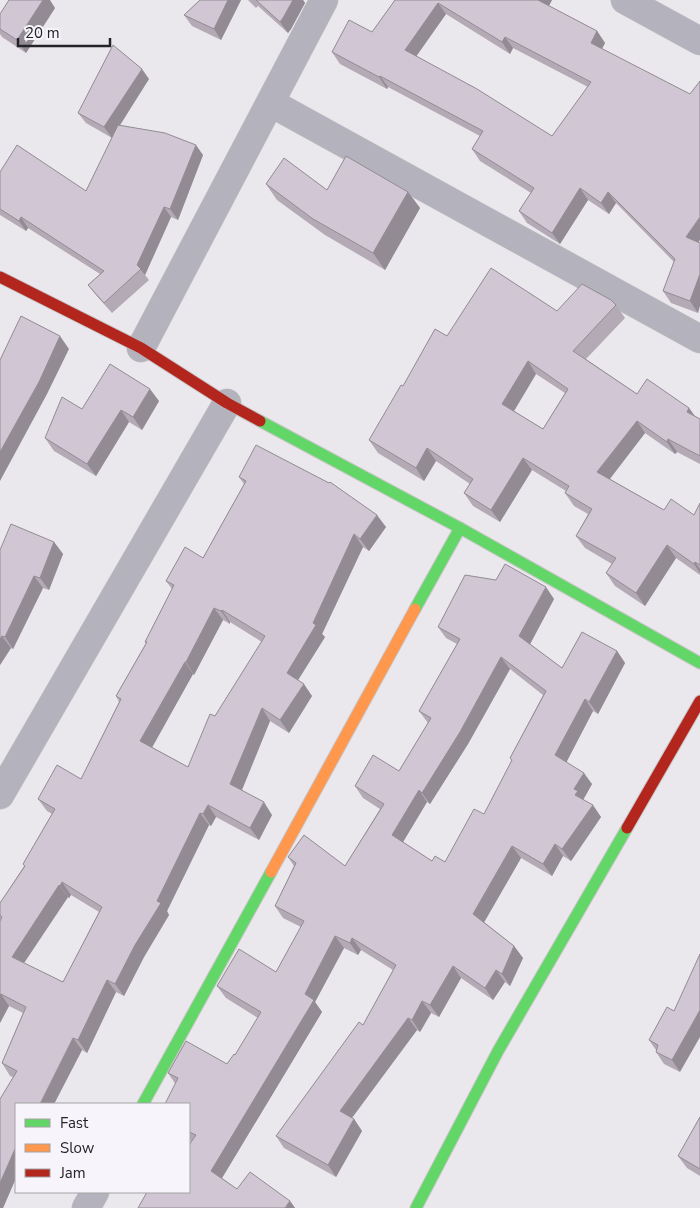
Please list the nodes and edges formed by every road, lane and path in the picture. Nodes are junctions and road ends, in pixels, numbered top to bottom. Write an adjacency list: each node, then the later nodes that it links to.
1 (324, 0): 4 (street)
2 (625, 0): 3 (street)
3 (700, 41)
4 (271, 102): 6 (street); 7 (street)
5 (0, 277): 7 (street)
6 (700, 338)
7 (141, 348): 8 (street)
8 (227, 402): 9 (street); 12 (street)
9 (460, 528): 10 (street); 13 (street)
10 (700, 663)
11 (700, 701): 16 (street)
12 (0, 795)
13 (144, 1103)
14 (94, 1193): 15 (street)
15 (86, 1208)
16 (416, 1208)

